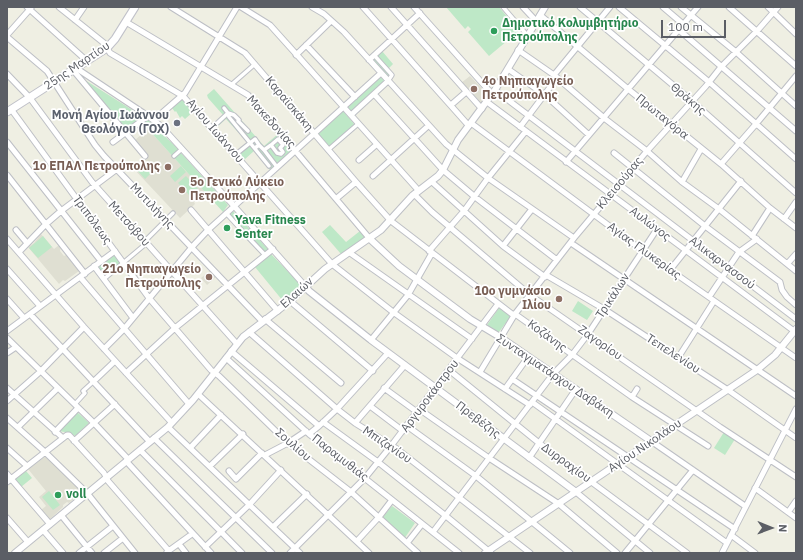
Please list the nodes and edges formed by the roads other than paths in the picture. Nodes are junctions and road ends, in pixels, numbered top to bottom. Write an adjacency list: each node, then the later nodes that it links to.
1 (59, 7): 27 (street, Αγίου Ιωάννου)
2 (84, 7): 27 (street)
3 (135, 7): 30 (main road, 25ης Μαρτίου)
4 (171, 7): 39 (street, Καραϊσκάκη)
5 (237, 7): 39 (street)
6 (240, 7): 47 (street, Ζαγορίου)
7 (312, 7): 28 (street)
8 (363, 7): 40 (street, Αγίας Γλυκερίας)
9 (391, 7): 33 (street)
10 (503, 7): 37 (street)
11 (523, 7): 29 (street)
12 (545, 7): 25 (street, Ελαιών)
13 (580, 7): 31 (street, Θράκης)
14 (610, 7): 31 (street)
15 (619, 7): 42 (street)
16 (663, 7): 32 (street)
17 (681, 7): 26 (street)
18 (698, 7): 26 (street)
19 (729, 7): 35 (street)
20 (768, 7): 24 (street)
21 (778, 7): 24 (street, Κλεισούρας)
22 (29, 8): 38 (street); 50 (street)
23 (418, 10): 33 (street); 68 (street, Αλικαρνασσού)
24 (773, 12): 35 (street, Κλεισούρας); 36 (street)
25 (540, 15): 29 (street, Ελαιών); 43 (street, Πρωταγόρα)
26 (691, 16): 32 (street); 46 (street)
27 (75, 20): 44 (street, Αγίου Ιωάννου)
28 (331, 21): 41 (street); 49 (street)
29 (536, 21): 37 (street, Ελαιών)
30 (126, 22): 44 (main road, 25ης Μαρτίου); 54 (street, Μακεδονίας)
31 (598, 22): 43 (street); 52 (street, Θράκης)
32 (683, 24): 34 (street)
33 (407, 25): 40 (street); 67 (street)
34 (679, 30): 42 (street); 55 (street)
35 (757, 31): 46 (street, Κλεισούρας); 53 (street)
36 (796, 34)
37 (527, 35): 45 (street, Ελαιών)
38 (7, 36): 63 (street, Μυτιλήνης)
39 (219, 36): 51 (street, Καραϊσκάκη); 54 (street)
40 (392, 39): 48 (street); 77 (street, Αγίας Γλυκερίας)
41 (306, 45): 47 (street); 73 (street)
42 (666, 45): 52 (street); 64 (street)
43 (577, 46): 61 (street); 66 (street, Πρωταγόρα)
44 (107, 48): 50 (main road, 25ης Μαρτίου); 71 (street, Αγίου Ιωάννου)
45 (518, 50): 56 (street, Ελαιών); 61 (street)
46 (736, 52): 55 (street, Κλεισούρας); 69 (street)
47 (296, 55): 79 (street, Ζαγορίου)
48 (374, 55): 49 (street); 62 (street)
49 (369, 60): 58 (street)
50 (87, 61): 57 (main road, 25ης Μαρτίου)
51 (255, 64): 65 (street); 103 (street, Καραϊσκάκη)
52 (648, 66): 66 (street); 75 (street, Θράκης)
53 (796, 66)
54 (201, 67): 65 (street, Μακεδονίας); 71 (street)
55 (721, 67): 64 (street, Κλεισούρας); 81 (street)
56 (508, 68): 68 (street, Ελαιών); 72 (street)
57 (74, 69): 63 (main road, 25ης Μαρτίου); 87 (street); 102 (street)
58 (381, 73): 62 (street); 73 (street)
59 (7, 74): 74 (street, Μετσόβου)
60 (796, 76): 69 (street)
61 (556, 77): 72 (street); 88 (street)
62 (388, 81): 70 (street); 96 (street)
63 (54, 82): 74 (main road, 25ης Μαρτίου); 138 (street, Μυτιλήνης)
64 (709, 82): 75 (street, Κλεισούρας); 94 (street)
65 (231, 85): 107 (street, Μακεδονίας)
66 (628, 89): 88 (street); 93 (street, Πρωταγόρα)
67 (466, 92): 77 (street); 82 (street)
68 (494, 92): 76 (street, Ελαιών); 86 (street, Αλικαρνασσού)
69 (782, 92): 78 (street); 81 (street)
70 (374, 94): 85 (street); 108 (street)
71 (183, 96): 89 (street); 98 (street, Αγίου Ιωάννου)
72 (545, 96): 86 (street); 105 (street)
73 (355, 97): 79 (street)
74 (30, 98): 83 (main road, 25ης Μαρτίου); 149 (street, Μετσόβου)
75 (692, 101): 93 (street, Κλεισούρας); 113 (street, Θράκης)
76 (486, 102): 82 (street, Ελαιών); 97 (street, Αυλώνος)
77 (451, 105): 95 (street, Αγίας Γλυκερίας)
78 (796, 106)
79 (344, 107): 85 (street, Ζαγορίου); 103 (street)
80 (224, 108): 84 (street)
81 (770, 108): 94 (street); 101 (street)
82 (482, 109): 95 (street, Ελαιών)
83 (9, 111): 155 (street, Τριπόλεως)
84 (228, 113): 90 (street); 91 (street); 98 (street)
85 (351, 115): 92 (street, Ζαγορίου)
86 (529, 115): 97 (street); 124 (street, Αλικαρνασσού)
87 (148, 116): 89 (street); 102 (street)
88 (604, 118): 105 (street); 125 (street)
89 (154, 120): 117 (street)
90 (239, 120): 91 (street); 99 (street)
91 (235, 124): 104 (street)
92 (358, 124): 116 (street, Ζαγορίου); 123 (street)
93 (672, 124): 120 (street, Πρωταγόρα); 125 (street, Κλεισούρας)
94 (756, 124): 113 (street); 131 (street)
95 (470, 125): 119 (street, Ελαιών); 126 (street, Αγίας Γλυκερίας)
96 (428, 126): 108 (street); 119 (street)
97 (520, 127): 100 (street, Αυλώνος)
98 (212, 128): 128 (street, Αγίου Ιωάννου)
99 (248, 131): 104 (street); 106 (street)
100 (526, 131): 126 (street); 134 (street, Αυλώνος)
101 (796, 131)
102 (126, 133): 110 (street); 129 (street)
103 (314, 134): 122 (street); 123 (street, Καραϊσκάκη)
104 (244, 135): 111 (street)
105 (589, 135): 124 (street)
106 (255, 139): 111 (street); 114 (street)
107 (286, 139): 112 (street); 122 (street, Μακεδονίας)
108 (415, 139): 133 (street); 139 (street)
109 (7, 142): 162 (street)
110 (113, 142)
111 (250, 143): 118 (street); 128 (street)
112 (281, 143): 115 (street); 115 (street)
113 (739, 143): 135 (street); 151 (street, Θράκης)
114 (259, 145): 118 (street); 121 (street)
115 (271, 145): 121 (street)
116 (376, 145): 132 (street); 133 (street, Ζαγορίου)
117 (182, 148): 130 (street); 157 (street)
118 (255, 148): 136 (street)
119 (452, 149): 139 (street, Ελαιών); 142 (street)
120 (701, 149): 135 (street, Πρωταγόρα); 146 (street)
121 (264, 150): 136 (street)
122 (296, 150): 136 (street); 154 (street, Μακεδονίας)
123 (328, 150): 144 (street, Καραϊσκάκη)
124 (576, 151): 134 (street); 148 (street, Αλικαρνασσού)
125 (647, 151): 137 (street, Κλεισούρας); 146 (street)
126 (509, 152): 142 (street); 166 (street, Αγίας Γλυκερίας)
127 (614, 154): 137 (street)
128 (235, 155): 147 (street, Αγίου Ιωάννου)
129 (145, 156)
130 (174, 156)
131 (796, 159)
132 (360, 160)
133 (390, 160): 141 (street); 150 (street, Ζαγορίου)
134 (566, 162): 152 (street, Αυλώνος)
135 (721, 164): 143 (street, Πρωταγόρα)
136 (275, 167): 147 (street)
137 (633, 168): 148 (street, Κλεισούρας); 171 (street)
138 (117, 169): 149 (street); 168 (street, Μυτιλήνης)
139 (443, 170): 145 (street, Ελαιών); 153 (street)
140 (7, 175): 170 (street)
141 (373, 176)
142 (488, 178): 153 (street); 160 (street)
143 (741, 181): 158 (street); 159 (street, Πρωταγόρα)
144 (356, 182): 154 (street); 169 (street, Καραϊσκάκη)
145 (432, 182): 150 (street, Ελαιών); 163 (street, Τεπελενίου)
146 (682, 182): 158 (street)
147 (260, 183): 157 (street); 203 (street, Αγίου Ιωάννου)
148 (619, 184): 152 (street, Κλεισούρας); 184 (street, Αλικαρνασσού)
149 (95, 186): 155 (street); 186 (street, Μετσόβου)
150 (417, 192): 169 (street, Ελαιών); 172 (street, Ζαγορίου)
151 (796, 193)
152 (611, 194): 166 (street, Κλεισούρας); 176 (street, Αυλώνος)
153 (475, 197): 163 (street); 175 (street)
154 (337, 198): 182 (street, Μακεδονίας)
155 (77, 199): 162 (street); 191 (street, Τριπόλεως)
156 (796, 202): 167 (street)
157 (234, 206): 165 (street); 173 (street)
158 (719, 208): 171 (street); 180 (street)
159 (770, 208): 167 (street, Πρωταγόρα); 180 (street)
160 (532, 209): 175 (street); 183 (street)
161 (191, 210): 178 (street)
162 (61, 211): 170 (street); 200 (street)
163 (464, 211): 172 (street); 187 (street, Τεπελενίου)
164 (173, 213): 168 (street)
165 (226, 213): 178 (street); 179 (street)
166 (594, 215): 183 (street, Κλεισούρας); 192 (street, Αγίας Γλυκερίας)
167 (784, 219): 174 (street, Πρωταγόρα)
168 (166, 220): 186 (street); 188 (street, Μυτιλήνης)
169 (391, 221): 182 (street, Ελαιών); 195 (street, Κοζάνης)
170 (46, 224): 185 (street); 211 (street)
171 (705, 226): 184 (street); 196 (street)
172 (450, 227): 195 (street); 222 (street, Ζαγορίου)
173 (254, 228): 179 (street); 189 (street)
174 (796, 228)
175 (516, 229): 187 (street); 199 (street)
176 (657, 229): 190 (street, Αυλώνος); 192 (street, Τρικάλων)
177 (16, 230): 185 (street)
178 (208, 230): 188 (street); 210 (street)
179 (246, 235): 198 (street)
180 (754, 237): 196 (street); 202 (street)
181 (7, 239): 193 (street)
182 (370, 239): 194 (street, Ελαιών); 216 (street, Συνταγματάρχου Δαβάκη)
183 (573, 241): 199 (street, Κλεισούρας); 217 (street)
184 (693, 241): 190 (street); 205 (street, Αλικαρνασσού)
185 (27, 243): 193 (street)
186 (146, 243): 201 (street); 209 (street, Μετσόβου)
187 (503, 246): 212 (street, Τεπελενίου)
188 (192, 248): 209 (street); 218 (street, Μυτιλήνης)
189 (273, 249): 198 (street); 219 (street)
190 (686, 250): 207 (street); 214 (street, Αυλώνος)
191 (115, 251): 200 (street); 201 (street, Τριπόλεως)
192 (642, 251): 207 (street, Αγίας Γλυκερίας); 217 (street, Τρικάλων)
193 (19, 252): 220 (street)
194 (350, 252): 203 (street, Ελαιών); 221 (street)
195 (431, 252): 216 (street); 228 (street, Κοζάνης)
196 (740, 252): 205 (street); 229 (street)
197 (796, 254): 202 (street)
198 (265, 255): 210 (street)
199 (557, 260): 212 (street, Κλεισούρας)
200 (101, 261): 204 (street)
201 (123, 262): 215 (street); 224 (street, Τριπόλεως)
202 (788, 263): 208 (street)
203 (332, 264): 219 (street, Ελαιών); 234 (street, Αγίου Ιωάννου)
204 (94, 266): 211 (street); 215 (street)
205 (728, 268): 214 (street); 240 (street, Αλικαρνασσού)
206 (7, 269): 230 (street)
207 (670, 270): 223 (street, Αγίας Γλυκερίας)
208 (796, 271)
209 (172, 272): 224 (street); 231 (street, Μετσόβου)
210 (245, 272): 218 (street); 233 (street)
211 (85, 274): 213 (street)
212 (545, 276): 222 (street, Κλεισούρας); 232 (street, Τεπελενίου)
213 (80, 277): 220 (street); 245 (street)
214 (722, 277): 223 (street); 247 (street, Αυλώνος)
215 (104, 279): 238 (street)
216 (416, 279): 221 (street); 241 (street, Συνταγματάρχου Δαβάκη)
217 (623, 280): 232 (street, Τρικάλων); 244 (street)
218 (229, 285): 231 (street); 239 (street, Μυτιλήνης)
219 (306, 287): 226 (street, Ελαιών); 253 (street, Πρεβέζης)
220 (55, 295): 230 (street); 242 (street)
221 (408, 295): 234 (street); 252 (street)
222 (530, 295): 236 (street, Κλεισούρας); 249 (street, Ζαγορίου)
223 (709, 297): 227 (street, Αγίας Γλυκερίας)
224 (149, 298): 238 (street); 243 (street, Τριπόλεως)
225 (7, 299): 237 (street)
226 (290, 301): 233 (street, Ελαιών); 274 (street)
227 (714, 301): 244 (street); 256 (street, Αγίας Γλυκερίας)
228 (498, 304): 236 (street, Κοζάνης); 241 (street, Αργυροκάστρου)
229 (796, 305)
230 (40, 306): 235 (street)
231 (203, 306): 243 (street); 254 (street, Μετσόβου)
232 (604, 309): 249 (street, Τρικάλων); 267 (street, Τεπελενίου)
233 (278, 311): 239 (street, Ελαιών)
234 (393, 312): 253 (street); 266 (street, Αγίου Ιωάννου)
235 (30, 314): 237 (street); 257 (street)
236 (515, 314): 250 (street, Κλεισούρας); 263 (street, Κοζάνης)
237 (24, 318): 246 (street)
238 (133, 318): 245 (street)
239 (264, 320): 248 (street, Ελαιών); 281 (street, Μυτιλήνης)
240 (796, 320)
241 (481, 326): 250 (street, Συνταγματάρχου Δαβάκη); 252 (street, Αργυροκάστρου)
242 (84, 327): 257 (street); 258 (street)
243 (175, 328): 262 (street); 277 (street, Σουλίου)
244 (697, 328): 267 (street); 272 (street)
245 (124, 329): 258 (street); 262 (street)
246 (7, 330)
247 (795, 330): 256 (street, Αγίου Νικολάου)
248 (249, 332): 254 (street, Ελαιών); 301 (street, Μπιζανίου)
249 (588, 334): 263 (street, Τρικάλων); 305 (street, Ζαγορίου)
250 (500, 337): 264 (street, Συνταγματάρχου Δαβάκη); 275 (street, Κλεισούρας)
251 (7, 338): 255 (street)
252 (472, 339): 266 (street, Αργυροκάστρου)
253 (371, 340): 260 (street, Πρεβέζης)
254 (238, 344): 259 (street, Ελαιών)
255 (16, 347): 261 (street); 273 (street)
256 (781, 348): 268 (street, Αγίας Γλυκερίας); 272 (street, Αγίου Νικολάου)
257 (63, 349): 273 (street); 280 (street)
258 (104, 349): 269 (street)
259 (232, 351): 265 (street, Ελαιών); 312 (street)
260 (388, 352): 270 (street, Πρεβέζης); 274 (street)
261 (7, 353)
262 (145, 354): 276 (street); 298 (street)
263 (572, 355): 278 (street, Τρικάλων); 294 (street, Κοζάνης)
264 (528, 357): 278 (street, Συνταγματάρχου Δαβάκη); 279 (street)
265 (226, 358): 277 (street, Ελαιών); 321 (street, Παραμυθιάς)
266 (457, 358): 271 (street, Αργυροκάστρου); 275 (street, Αγίου Ιωάννου)
267 (678, 358): 289 (street, Τεπελενίου)
268 (796, 358)
269 (115, 361): 276 (street); 280 (street)
270 (405, 365): 284 (street); 285 (street, Πρεβέζης)
271 (449, 370): 285 (street, Αργυροκάστρου); 313 (street, Δυρραχίου)
272 (757, 370): 289 (street, Αγίου Νικολάου); 293 (street)
273 (41, 371): 283 (street); 291 (street)
274 (372, 371): 301 (street)
275 (480, 372): 287 (street, Αγίου Ιωάννου)
276 (126, 373): 315 (street)
277 (214, 373): 290 (street, Ελαιών); 329 (street, Σουλίου)
278 (553, 374): 288 (street, Συνταγματάρχου Δαβάκη); 292 (street, Τρικάλων)
279 (512, 378): 287 (street); 292 (street)
280 (94, 380): 297 (street); 299 (street)
281 (341, 383)
282 (7, 388): 291 (street)
283 (58, 388): 299 (street); 306 (street)
284 (384, 388): 300 (street); 303 (street)
285 (435, 388): 303 (street, Αργυροκάστρου); 326 (street, Πρεβέζης)
286 (637, 389): 294 (street)
287 (505, 390): 296 (street, Αγίου Ιωάννου)
288 (576, 390): 304 (street); 328 (street, Συνταγματάρχου Δαβάκη)
289 (728, 390): 305 (street, Αγίου Νικολάου); 318 (street, Τεπελενίου)
290 (198, 394): 298 (street, Ελαιών); 307 (street)
291 (14, 395): 295 (street); 306 (street)
292 (537, 395): 296 (street, Τρικάλων); 304 (street)
293 (796, 396)
294 (632, 397): 314 (street, Κοζάνης)
295 (7, 401)
296 (531, 403): 309 (street, Αγίου Ιωάννου); 313 (street, Τρικάλων)
297 (115, 404): 310 (street); 325 (street)
298 (189, 404): 315 (street, Ελαιών)
299 (76, 406): 310 (street); 320 (street)
300 (370, 406): 311 (street); 319 (street)
301 (337, 409): 311 (street, Μπιζανίου); 312 (street)
302 (796, 409): 318 (street)
303 (418, 411): 316 (street, Αργυροκάστρου); 339 (street)
304 (561, 411): 309 (street); 338 (street)
305 (696, 411): 314 (street, Αγίου Νικολάου); 341 (street, Ζαγορίου)
306 (34, 412): 317 (street); 320 (street)
307 (221, 415): 322 (street); 333 (street)
308 (7, 418): 317 (street)
309 (555, 419): 330 (street); 344 (street, Αγίου Ιωάννου)
310 (94, 423): 327 (street); 342 (street)
311 (355, 423): 331 (street, Μπιζανίου)
312 (321, 424): 321 (street); 343 (street)
313 (515, 424): 326 (street, Τρικάλων); 330 (street, Δυρραχίου)
314 (676, 424): 328 (street, Αγίου Νικολάου); 332 (street, Κοζάνης)
315 (170, 425): 325 (street, Ελαιών); 333 (street)
316 (407, 426): 319 (street, Αργυροκάστρου); 350 (street)
317 (18, 428): 336 (street)
318 (785, 430): 324 (street, Τεπελενίου); 341 (street)
319 (403, 431): 331 (street, Αργυροκάστρου)
320 (55, 432): 323 (street)
321 (307, 432): 329 (street); 354 (street, Παραμυθιάς)
322 (243, 434): 337 (street); 346 (street)
323 (65, 436): 327 (street); 336 (street)
324 (796, 438)
325 (152, 440): 335 (street, Ελαιών); 373 (street)
326 (503, 440): 339 (street, Τρικάλων); 340 (street, Πρεβέζης)
327 (74, 441): 351 (street)
328 (651, 441): 338 (street, Αγίου Νικολάου); 348 (street, Συνταγματάρχου Δαβάκη)
329 (288, 443): 337 (street); 358 (street, Σουλίου)
330 (539, 443): 340 (street); 355 (street, Δυρραχίου)
331 (391, 446): 343 (street, Αργυροκάστρου); 362 (street, Μπιζανίου)
332 (708, 446)
333 (190, 447): 346 (street)
334 (7, 448): 345 (street)
335 (140, 450): 342 (street, Ελαιών); 385 (street)
336 (45, 452): 345 (street); 360 (street)
337 (264, 454): 347 (street); 349 (street)
338 (628, 456): 344 (street, Αγίου Νικολάου); 357 (street)
339 (489, 458): 350 (street, Τρικάλων); 367 (street)
340 (529, 458): 359 (street, Πρεβέζης)
341 (770, 459): 352 (street, Ζαγορίου); 356 (street)
342 (127, 460): 351 (street, Ελαιών); 387 (street)
343 (378, 462): 354 (street, Αργυροκάστρου); 372 (street)
344 (617, 464): 355 (street, Αγίου Νικολάου); 365 (street, Αγίου Ιωάννου)
345 (26, 466): 353 (street)
346 (210, 466): 366 (street)
347 (281, 470): 361 (street); 366 (street)
348 (693, 470): 357 (street); 368 (street, Συνταγματάρχου Δαβάκη)
349 (229, 471)
350 (476, 476): 362 (street, Τρικάλων); 377 (street)
351 (106, 477): 360 (street, Ελαιών); 400 (street)
352 (796, 477)
353 (8, 478): 378 (street)
354 (365, 478): 358 (street, Αργυροκάστρου); 363 (street, Παραμυθιάς)
355 (592, 482): 359 (street, Αγίου Νικολάου); 380 (street, Δυρραχίου)
356 (755, 488): 368 (street); 369 (street)
357 (677, 490): 365 (street); 383 (street)
358 (351, 492): 370 (street, Αργυροκάστρου); 374 (street, Σουλίου)
359 (576, 492): 367 (street, Αγίου Νικολάου); 391 (street, Πρεβέζης)
360 (87, 493): 371 (street, Ελαιών); 381 (street)
361 (307, 494): 370 (street); 382 (street)
362 (459, 498): 372 (street, Τρικάλων); 389 (street, Μπιζανίου)
363 (392, 500): 374 (street); 379 (street, Παραμυθιάς)
364 (796, 500): 369 (street)
365 (669, 501): 380 (street); 395 (street, Αγίου Ιωάννου)
366 (249, 504): 373 (street); 382 (street)
367 (559, 504): 377 (street, Αγίου Νικολάου); 420 (street)
368 (745, 506): 383 (street)
369 (789, 511): 376 (street)
370 (328, 514): 392 (street); 399 (street, Αργυροκάστρου)
371 (61, 515): 378 (street, Ελαιών); 397 (street)
372 (446, 516): 386 (street, Τρικάλων); 401 (street)
373 (236, 517): 385 (street); 412 (street)
374 (379, 517): 392 (street); 394 (street, Σουλίου)
375 (7, 518): 393 (street)
376 (796, 518)
377 (532, 522): 389 (street, Αγίου Νικολάου); 419 (street)
378 (50, 524): 384 (street, Ελαιών)
379 (422, 524): 386 (street, Παραμυθιάς); 394 (street)
380 (649, 524): 391 (street); 423 (street, Δυρραχίου)
381 (113, 526): 390 (street); 397 (street)
382 (273, 527): 399 (street)
383 (735, 529): 388 (street)
384 (42, 531): 393 (street, Ελαιών); 403 (street); 404 (street)
385 (222, 532): 398 (street); 411 (street)
386 (433, 532): 417 (street, Παραμυθιάς)
387 (192, 534): 396 (street); 398 (street)
388 (731, 535): 395 (street); 425 (street)
389 (510, 536): 401 (street, Αγίου Νικολάου); 418 (street, Μπιζανίου)
390 (123, 538): 407 (street); 408 (street)
391 (634, 540): 421 (street); 422 (street, Πρεβέζης)
392 (357, 541): 415 (street)
393 (28, 542): 402 (street, Ελαιών)
394 (407, 543): 416 (street, Σουλίου)
395 (727, 543): 424 (street)
396 (179, 544): 400 (street); 409 (street)
397 (87, 546): 405 (street); 406 (street)
398 (205, 547): 410 (street)
399 (295, 548): 413 (street, Αργυροκάστρου); 414 (street)
400 (168, 552)
401 (488, 552)
402 (17, 553)
403 (58, 553)
404 (63, 553)
405 (79, 553)
406 (92, 553)
407 (104, 553)
408 (135, 553)
409 (186, 553)
410 (211, 553)
411 (242, 553)
412 (272, 553)
413 (290, 553)
414 (300, 553)
415 (369, 553)
416 (418, 553)
417 (459, 553)
418 (530, 553)
419 (570, 553)
420 (617, 553)
421 (625, 553)
422 (650, 553)
423 (687, 553)
424 (722, 553)
425 (755, 553)

